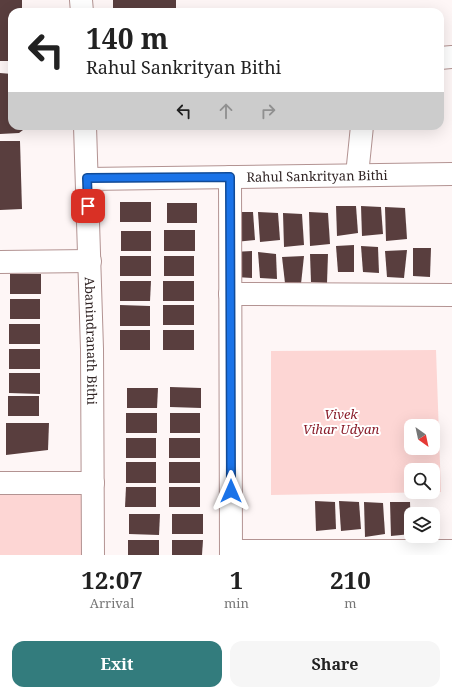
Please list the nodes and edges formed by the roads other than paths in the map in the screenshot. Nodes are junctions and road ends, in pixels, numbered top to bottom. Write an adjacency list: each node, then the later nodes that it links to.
1 (85, 130): 6 (street, Abanindranath Bithi)
2 (362, 130): 4 (street)
3 (452, 174): 4 (street, Rahul Sankrityan Bithi)
4 (357, 175): 5 (street, Rahul Sankrityan Bithi)
5 (230, 177): 6 (street, Rahul Sankrityan Bithi); 9 (street)
6 (87, 178): 7 (street, Abanindranath Bithi)
7 (90, 261): 8 (street); 12 (street, Abanindranath Bithi)
8 (0, 262)
9 (230, 294): 10 (street); 14 (street)
10 (452, 295)
11 (0, 483): 12 (street)
12 (93, 483): 15 (street, Abanindranath Bithi)
13 (452, 551): 14 (street)
14 (231, 553)
15 (93, 555)

